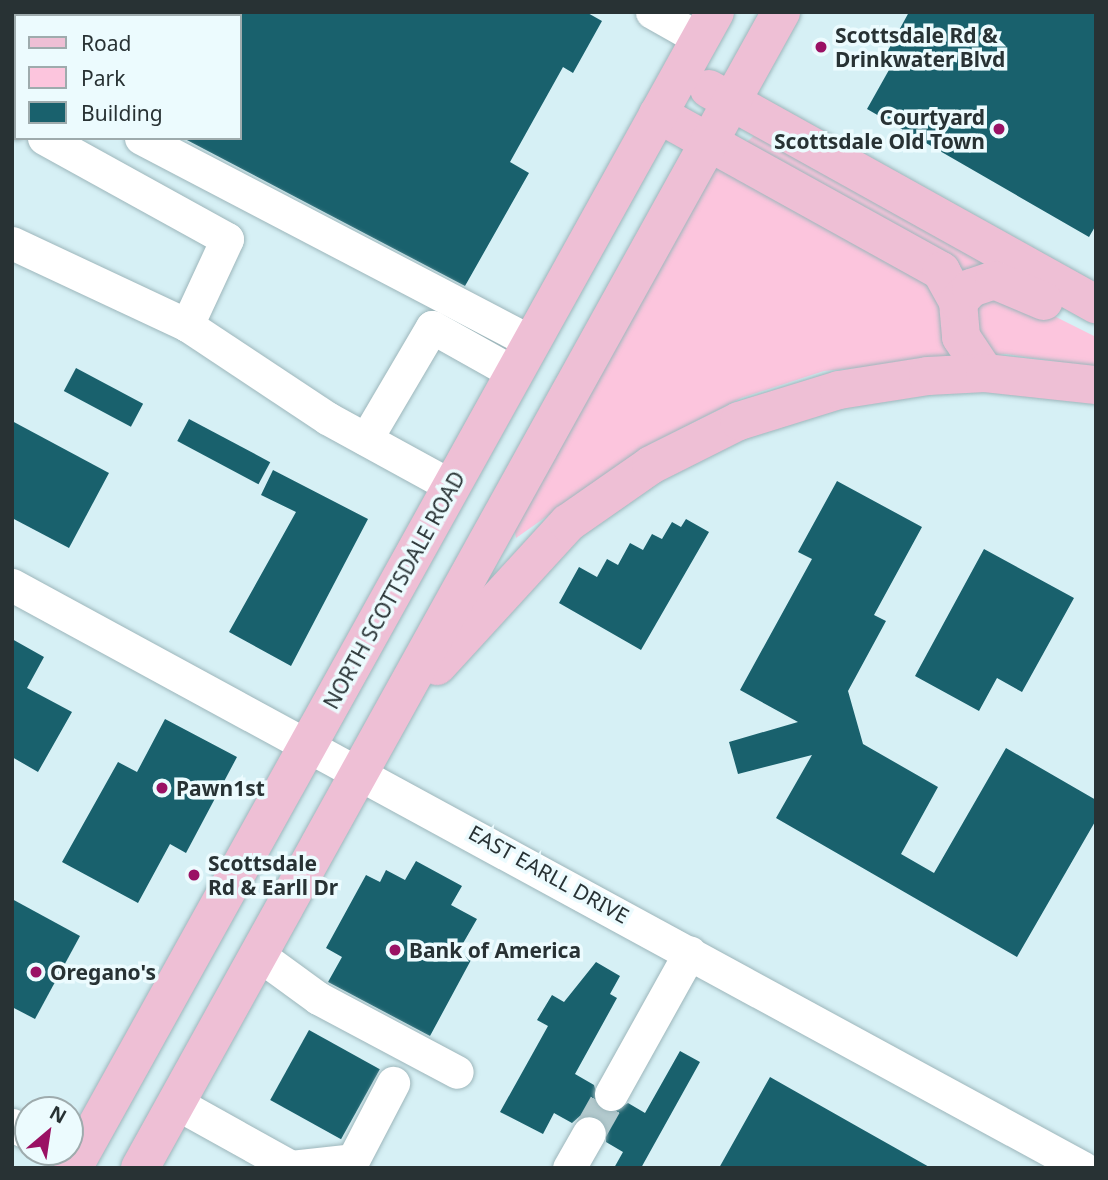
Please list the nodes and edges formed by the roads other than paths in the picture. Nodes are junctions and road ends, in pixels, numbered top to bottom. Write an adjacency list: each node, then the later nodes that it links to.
1 (652, 12): 3 (street)
2 (781, 12): 5 (main road)
3 (708, 25): 4 (main road, NORTH SCOTTSDALE ROAD)
4 (681, 73): 5 (main road); 6 (main road, NORTH SCOTTSDALE ROAD)
5 (731, 101): 9 (main road); 12 (main road)
6 (658, 114): 9 (main road); 15 (main road, NORTH SCOTTSDALE ROAD)
7 (48, 140): 13 (street)
8 (144, 140): 15 (street)
9 (708, 141): 11 (main road); 21 (main road)
10 (12, 243): 13 (street)
11 (958, 302): 14 (main road); 16 (main road)
12 (1096, 304)
13 (187, 325): 18 (street)
14 (1096, 328)
15 (522, 357): 18 (street); 19 (main road, NORTH SCOTTSDALE ROAD)
16 (985, 373): 17 (main road); 21 (main road)
17 (1096, 385)
18 (366, 439): 19 (street)
19 (451, 486): 22 (main road, NORTH SCOTTSDALE ROAD)
20 (14, 591): 22 (street, EAST EARLL DRIVE)
21 (390, 725): 23 (main road)
22 (310, 744): 23 (street, EAST EARLL DRIVE); 31 (main road, NORTH SCOTTSDALE ROAD)
23 (363, 773): 24 (street, EAST EARLL DRIVE); 25 (main road)
24 (690, 952): 28 (street); 32 (street, EAST EARLL DRIVE)
25 (259, 955): 26 (street); 29 (main road)
26 (457, 1073)
27 (393, 1083): 29 (street)
28 (611, 1094)
29 (176, 1103): 33 (main road)
30 (589, 1133): 34 (street)
31 (84, 1137)
32 (1079, 1163)
33 (148, 1165)
34 (569, 1168)

